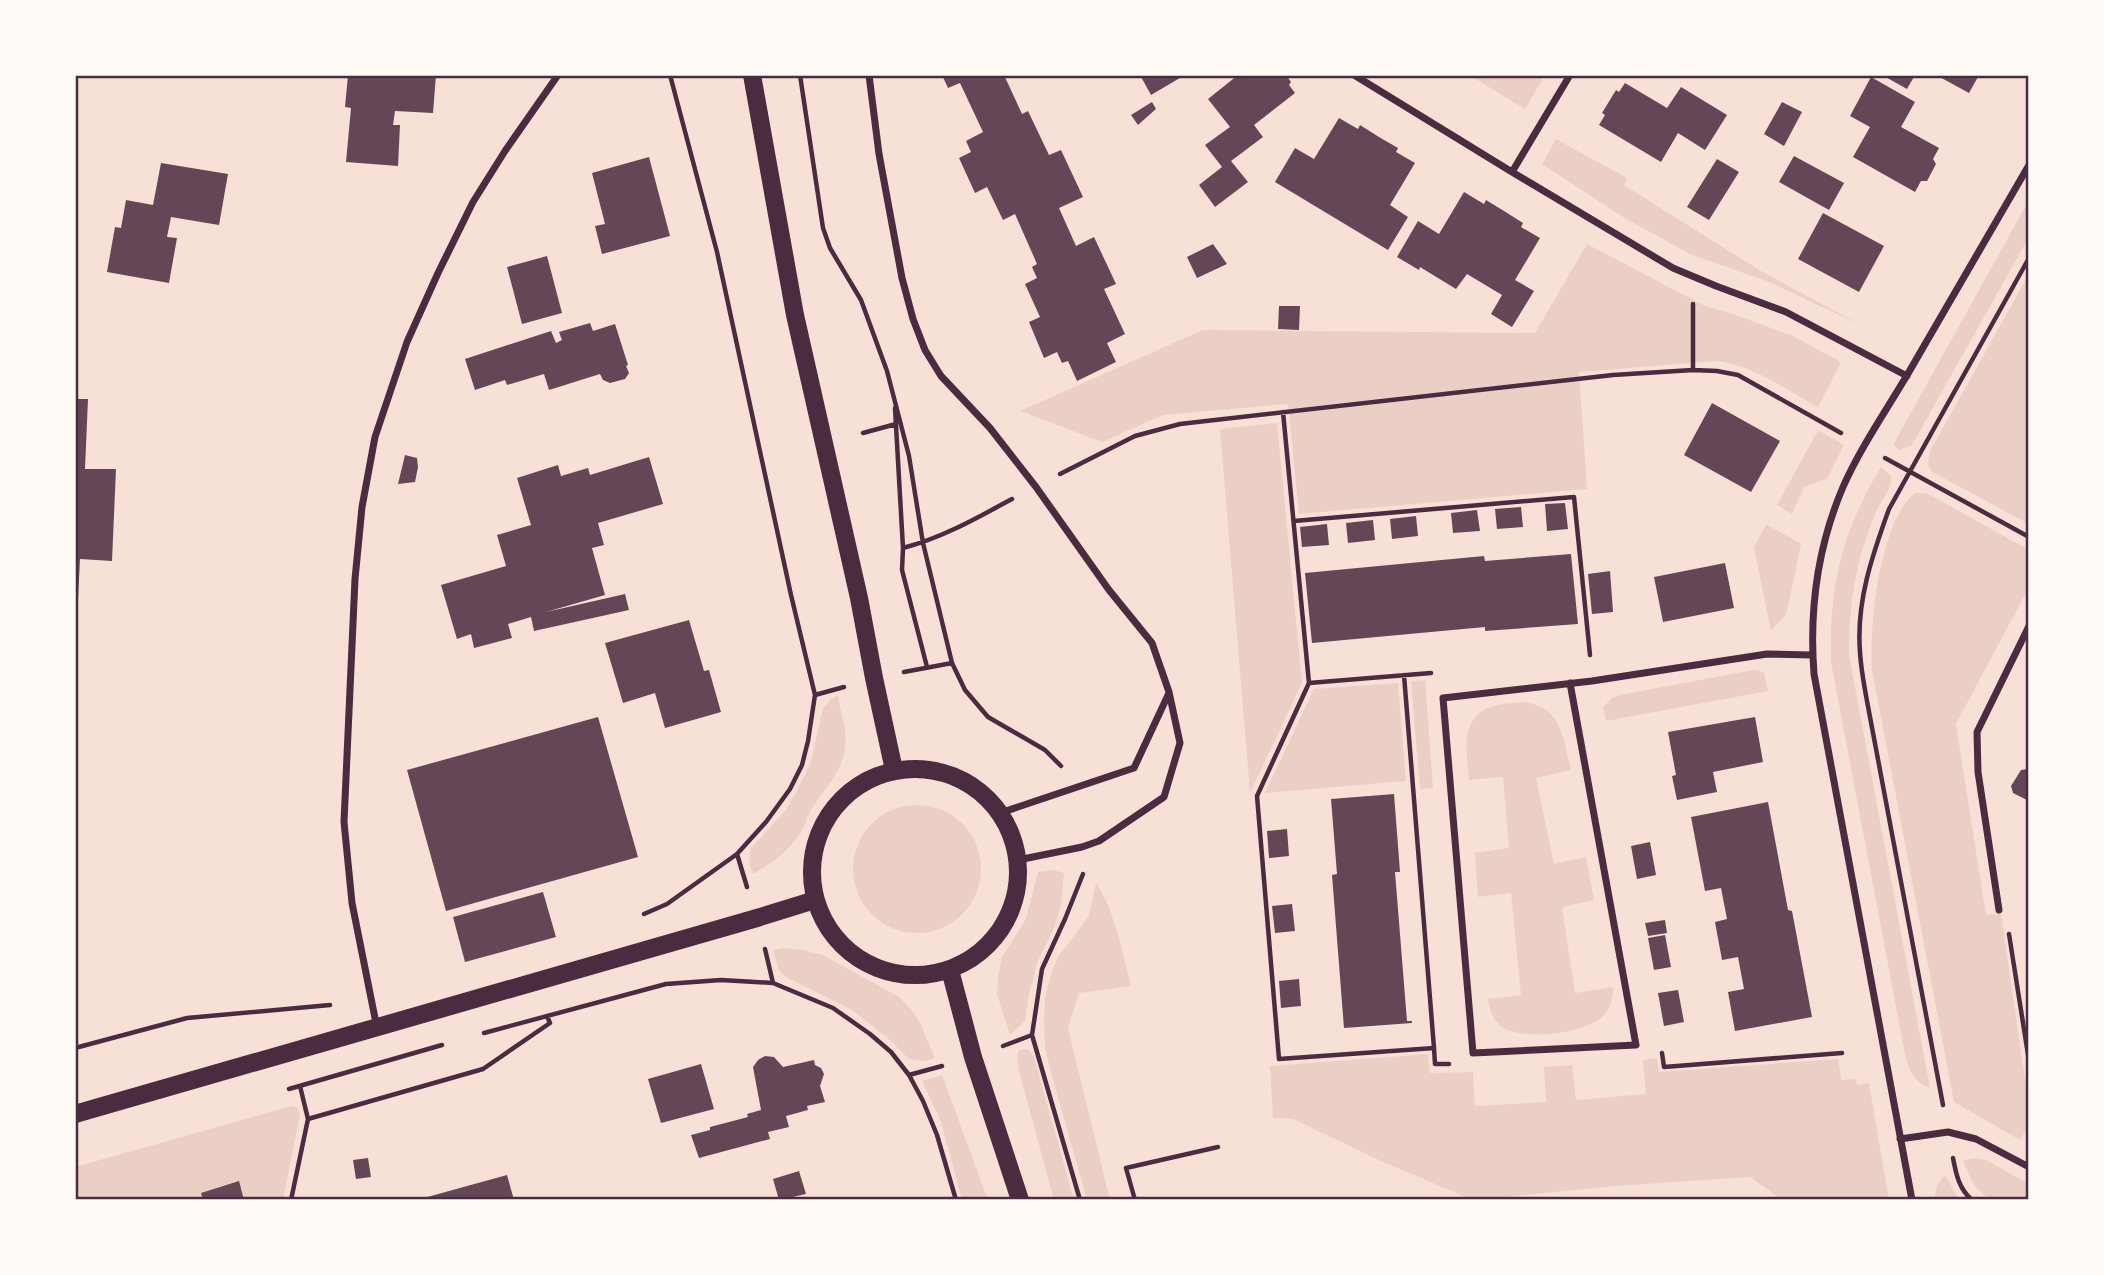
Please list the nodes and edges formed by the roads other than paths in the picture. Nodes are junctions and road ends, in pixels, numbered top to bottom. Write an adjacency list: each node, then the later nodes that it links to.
1 (558, 75): 19 (street)
2 (752, 75): 13 (main road)
3 (869, 75): 12 (street)
4 (1354, 75): 7 (street)
5 (1570, 75): 7 (street)
6 (2029, 164): 8 (street)
7 (1512, 172): 8 (street)
8 (1907, 376): 10 (street)
9 (2029, 626): 17 (street)
10 (1812, 655): 11 (street); 21 (street)
11 (1570, 683): 11 (street)
12 (1169, 692): 14 (street); 15 (street)
13 (894, 770): 14 (main road); 16 (main road)
14 (1000, 813): 15 (main road)
15 (1018, 860): 18 (main road)
16 (815, 900): 18 (main road); 19 (main road)
17 (1999, 910)
18 (950, 970): 23 (main road)
19 (377, 1028): 20 (main road)
20 (75, 1114)
21 (1900, 1139): 22 (street); 24 (street)
22 (2029, 1167)
23 (1020, 1200)
24 (1912, 1200)

